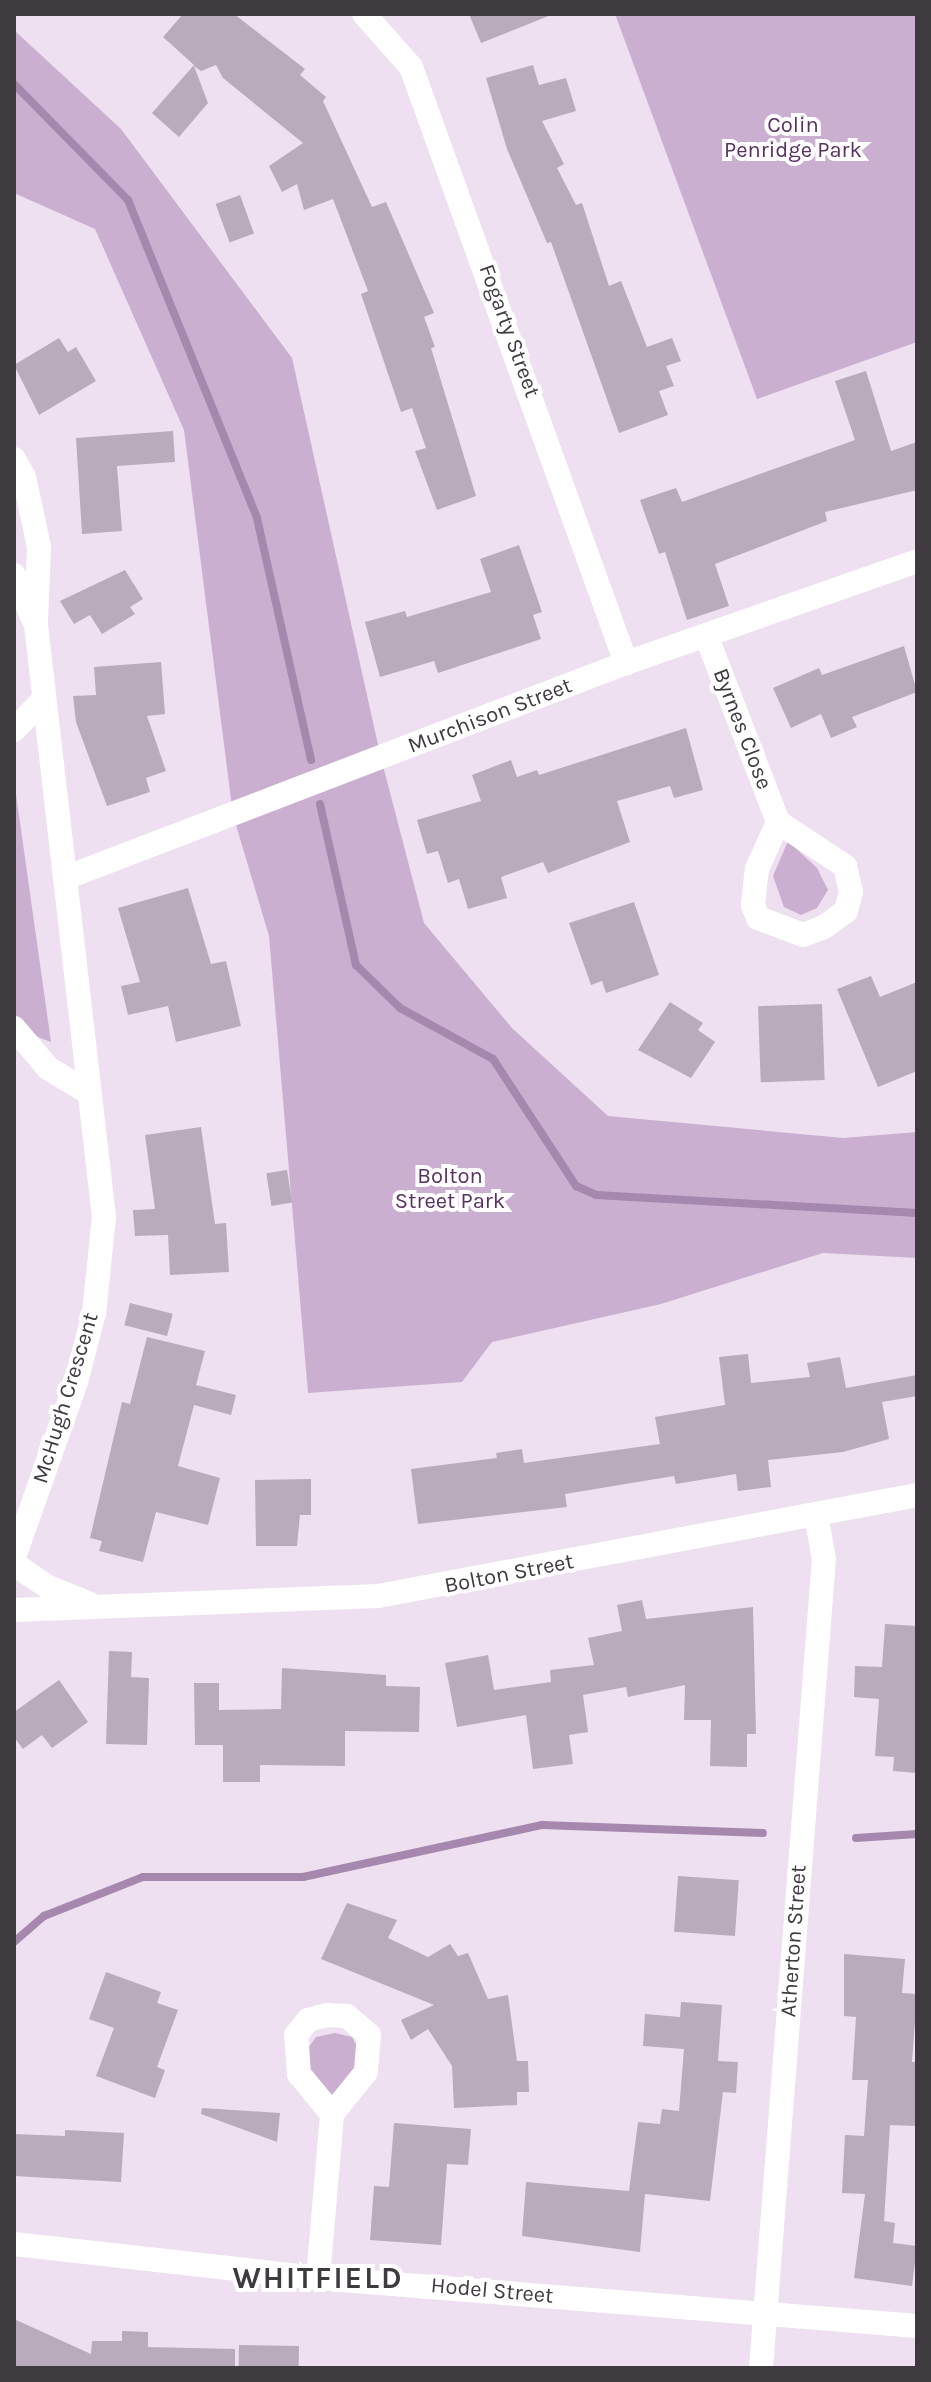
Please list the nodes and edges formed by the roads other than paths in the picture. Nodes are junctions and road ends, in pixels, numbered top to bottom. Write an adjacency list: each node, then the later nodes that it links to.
1 (364, 14): 7 (street, Fogarty Street)
2 (14, 459): 5 (street, McHugh Crescent)
3 (917, 561): 6 (street, Murchison Street)
4 (14, 575): 5 (street, McHugh Crescent)
5 (36, 625): 8 (street, McHugh Crescent)
6 (706, 635): 7 (street, Murchison Street); 10 (street, Byrnes Close)
7 (626, 663): 11 (street, Murchison Street)
8 (44, 699): 9 (street); 11 (street, McHugh Crescent)
9 (14, 730)
10 (778, 822): 10 (street)
11 (65, 878): 13 (street, McHugh Crescent)
12 (14, 1028): 13 (street)
13 (89, 1093): 16 (street, McHugh Crescent)
14 (917, 1495): 15 (street, Bolton Street)
15 (816, 1515): 18 (street, Bolton Street); 25 (street, Atherton Street)
16 (14, 1557)
17 (14, 1564): 18 (street, Bolton Street)
18 (95, 1605): 19 (street, Bolton Street)
19 (14, 1610)
20 (332, 2114): 24 (street)
21 (14, 2244): 22 (street, Hodel Street)
22 (66, 2253): 23 (street, Hodel Street); 24 (street, Hodel Street)
23 (14, 2260)
24 (318, 2278): 25 (street, Hodel Street)
25 (766, 2313): 26 (street, Hodel Street); 27 (street, Atherton Street)
26 (917, 2326)
27 (761, 2368)

